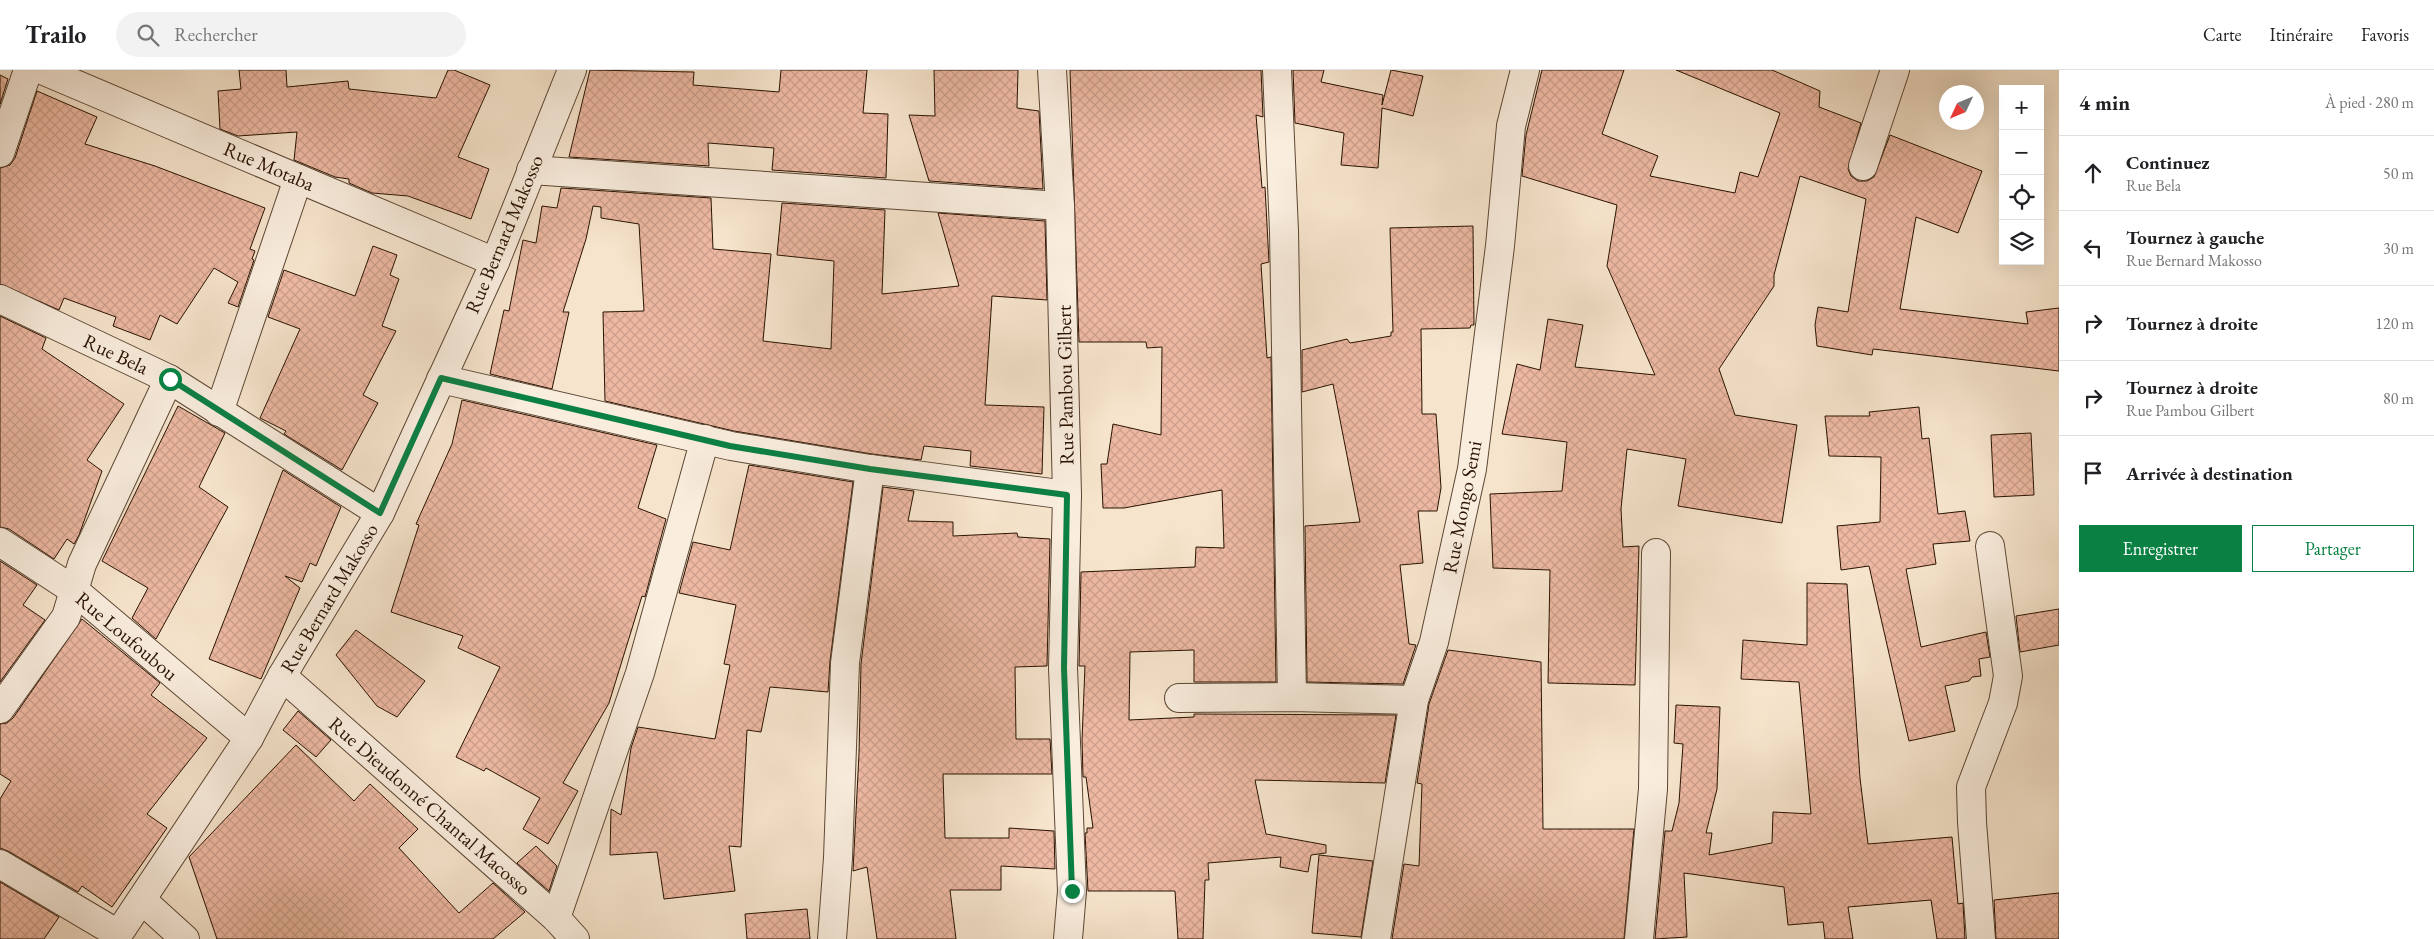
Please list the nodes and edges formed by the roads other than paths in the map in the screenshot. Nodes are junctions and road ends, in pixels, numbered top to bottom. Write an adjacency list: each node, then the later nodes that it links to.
1 (28, 70): 8 (street)
2 (42, 70): 11 (street, Rue Motaba)
3 (572, 70): 10 (street, Rue Bernard Makosso)
4 (1052, 70): 12 (street, Rue Pambou Gilbert)
5 (1277, 70): 27 (street)
6 (1525, 70): 29 (street, Rue Mongo Semi)
7 (1895, 70): 9 (street)
8 (0, 153)
9 (1863, 166)
10 (531, 170): 12 (street); 13 (street, Rue Bernard Makosso)
11 (298, 179): 13 (street, Rue Motaba); 17 (street)
12 (1060, 206): 20 (street, Rue Pambou Gilbert)
13 (495, 262): 15 (street, Rue Bernard Makosso)
14 (0, 299): 16 (street, Rue Bela)
15 (441, 378): 18 (street); 21 (street, Rue Bernard Makosso)
16 (170, 379): 17 (street, Rue Bela); 25 (street)
17 (219, 412): 21 (street, Rue Bela)
18 (704, 439): 19 (street); 34 (street)
19 (870, 469): 20 (street); 38 (street)
20 (1067, 495): 39 (street, Rue Pambou Gilbert)
21 (380, 513): 26 (street, Rue Bernard Makosso)
22 (0, 542): 25 (street, Rue Loufoubou)
23 (1990, 546): 42 (street)
24 (1656, 553): 41 (street)
25 (75, 591): 30 (street); 31 (street, Rue Loufoubou)
26 (282, 676): 31 (street, Rue Bernard Makosso); 34 (street, Rue Dieudonné Chantal Macosso)
27 (1292, 696): 28 (street); 29 (street)
28 (1179, 698)
29 (1414, 700): 40 (street, Rue Mongo Semi)
30 (0, 709)
31 (249, 738): 33 (street, Rue Bernard Makosso)
32 (0, 864): 35 (street)
33 (142, 900): 35 (street, Rue Bernard Makosso); 36 (street)
34 (556, 918): 37 (street, Rue Dieudonné Chantal Macosso)
35 (116, 937)
36 (184, 939)
37 (575, 939)
38 (832, 939)
39 (1068, 939)
40 (1376, 939)
41 (1639, 939)
42 (1981, 939)

